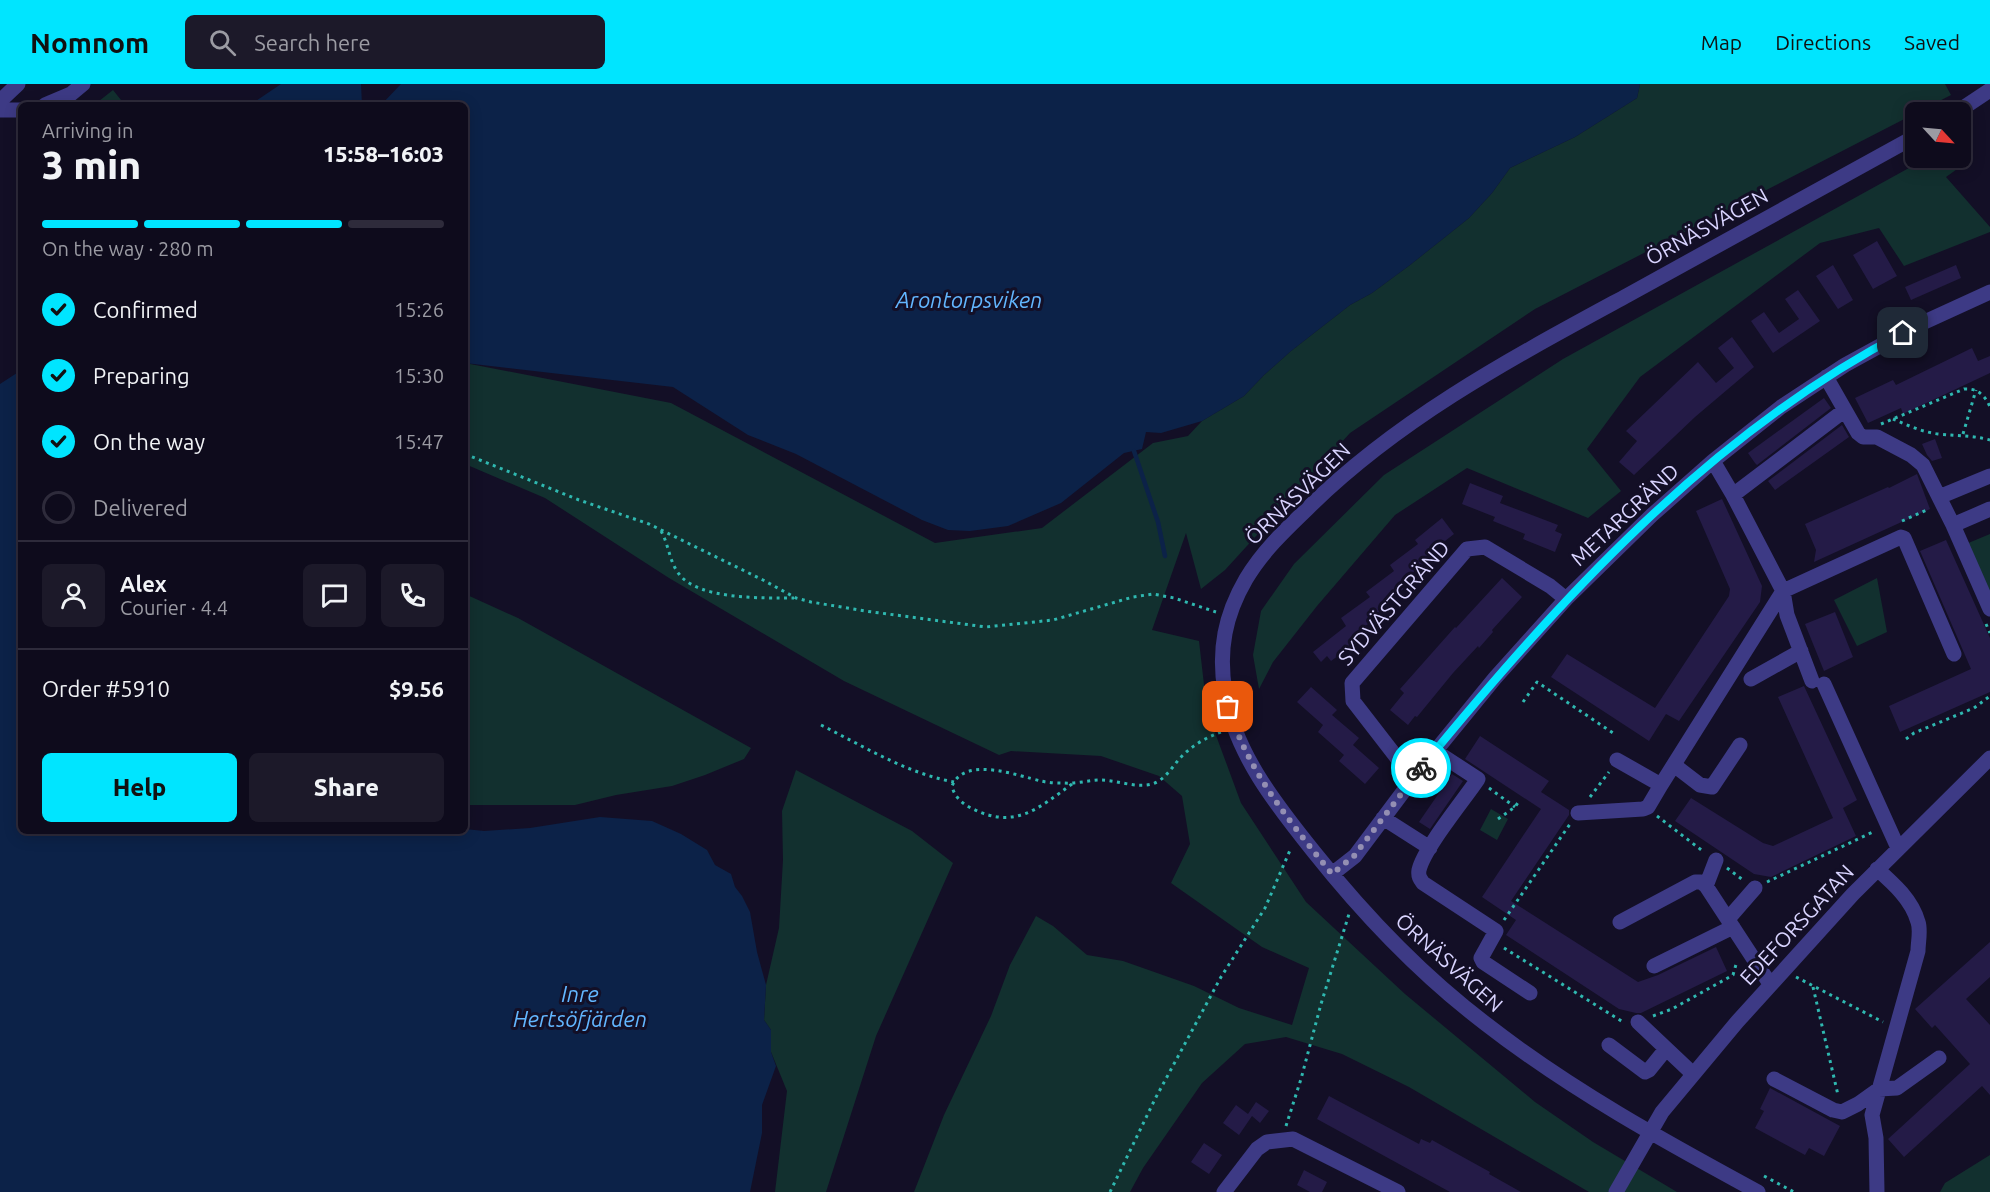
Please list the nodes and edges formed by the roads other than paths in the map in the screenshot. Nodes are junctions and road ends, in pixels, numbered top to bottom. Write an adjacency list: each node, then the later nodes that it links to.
1 (18, 84): 4 (street)
2 (83, 84): 5 (street)
3 (1990, 90): 6 (street)
4 (0, 101)
5 (52, 102)
6 (1971, 103)
7 (0, 110): 8 (street)
8 (18, 110)
9 (1905, 142): 38 (street, ÖRNÄSVÄGEN)
10 (1990, 292): 11 (street, METARGRÄND)
11 (1826, 376): 12 (street); 13 (street, METARGRÄND)
12 (1845, 410): 15 (street); 16 (street)
13 (1713, 461): 15 (street); 20 (street, METARGRÄND)
14 (1990, 476): 16 (street)
15 (1733, 495): 19 (street)
16 (1939, 497): 18 (street)
17 (1990, 509): 18 (street)
18 (1953, 525): 21 (street)
19 (1784, 591): 22 (street); 23 (street); 29 (street)
20 (1566, 599): 26 (street, METARGRÄND); 30 (street, SYDVÄSTGRÄND)
21 (1990, 609)
22 (1801, 651): 24 (street); 35 (street)
23 (1954, 654)
24 (1751, 679)
25 (1740, 745): 29 (street)
26 (1435, 751): 30 (street, METARGRÄND); 34 (street)
27 (1990, 758): 35 (street, EDEFORSGATAN)
28 (1617, 760): 31 (street)
29 (1674, 765): 31 (street)
30 (1415, 776): 33 (street, METARGRÄND)
31 (1661, 785): 32 (street)
32 (1578, 813)
33 (1383, 818): 34 (street); 38 (street, METARGRÄND)
34 (1430, 848): 45 (street)
35 (1898, 848): 37 (street, EDEFORSGATAN)
36 (1716, 860): 39 (street)
37 (1877, 869): 44 (street, EDEFORSGATAN); 52 (street)
38 (1332, 874): 53 (street, ÖRNÄSVÄGEN)
39 (1706, 886): 41 (street); 42 (street)
40 (1755, 888): 42 (street)
41 (1620, 922)
42 (1730, 923): 43 (street); 44 (street)
43 (1654, 966)
44 (1770, 984): 50 (street, EDEFORSGATAN)
45 (1530, 993)
46 (1638, 1022): 48 (street)
47 (1609, 1046): 48 (street)
48 (1666, 1049): 50 (street)
49 (1939, 1058): 52 (street)
50 (1692, 1073): 53 (street, EDEFORSGATAN)
51 (1774, 1079): 52 (street)
52 (1879, 1089): 58 (street)
53 (1649, 1133): 56 (street, EDEFORSGATAN); 57 (street, ÖRNÄSVÄGEN)
54 (1224, 1192): 55 (street)
55 (1398, 1192)
56 (1616, 1192)
57 (1758, 1192)
58 (1877, 1192)

